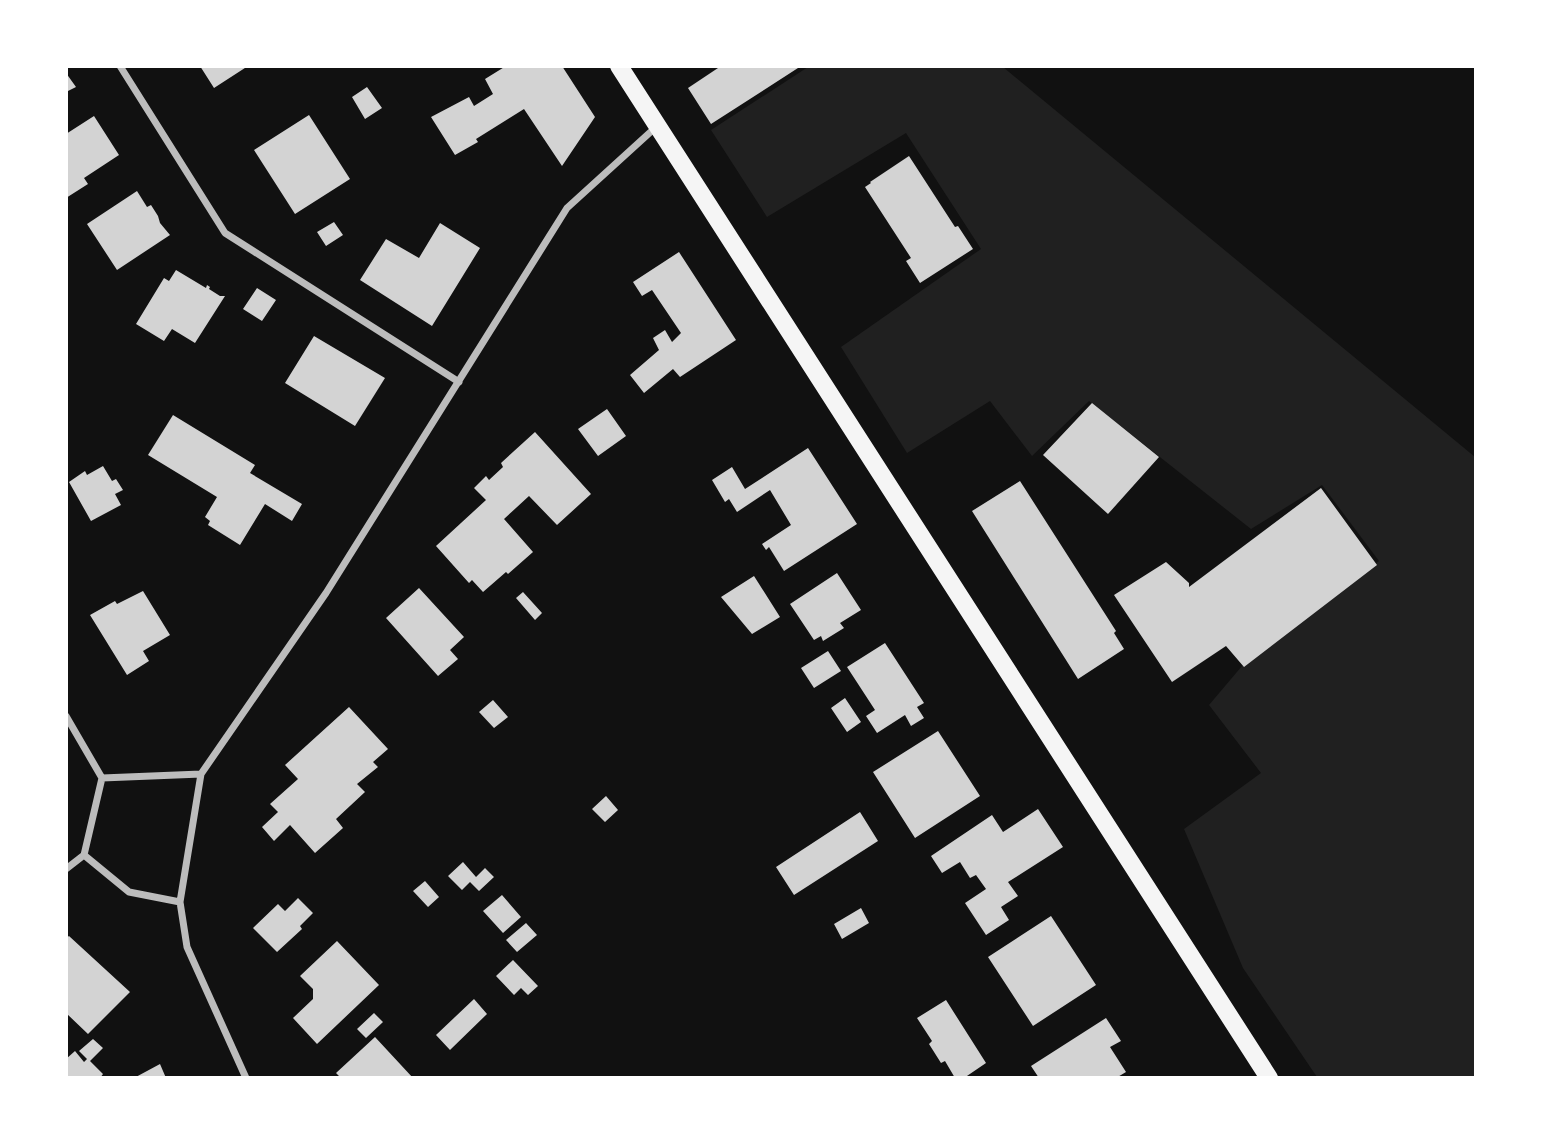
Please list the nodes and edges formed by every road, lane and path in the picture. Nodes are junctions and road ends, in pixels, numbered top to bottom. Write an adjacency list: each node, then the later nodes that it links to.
1 (120, 66): 4 (street)
2 (620, 66): 3 (main road)
3 (657, 125): 4 (street); 12 (main road)
4 (459, 382): 6 (street)
5 (66, 716): 7 (street)
6 (201, 774): 7 (street); 10 (street)
7 (102, 778): 8 (street)
8 (84, 855): 9 (street); 10 (street)
9 (66, 869)
10 (180, 902): 11 (street)
11 (246, 1077)
12 (1269, 1077)

